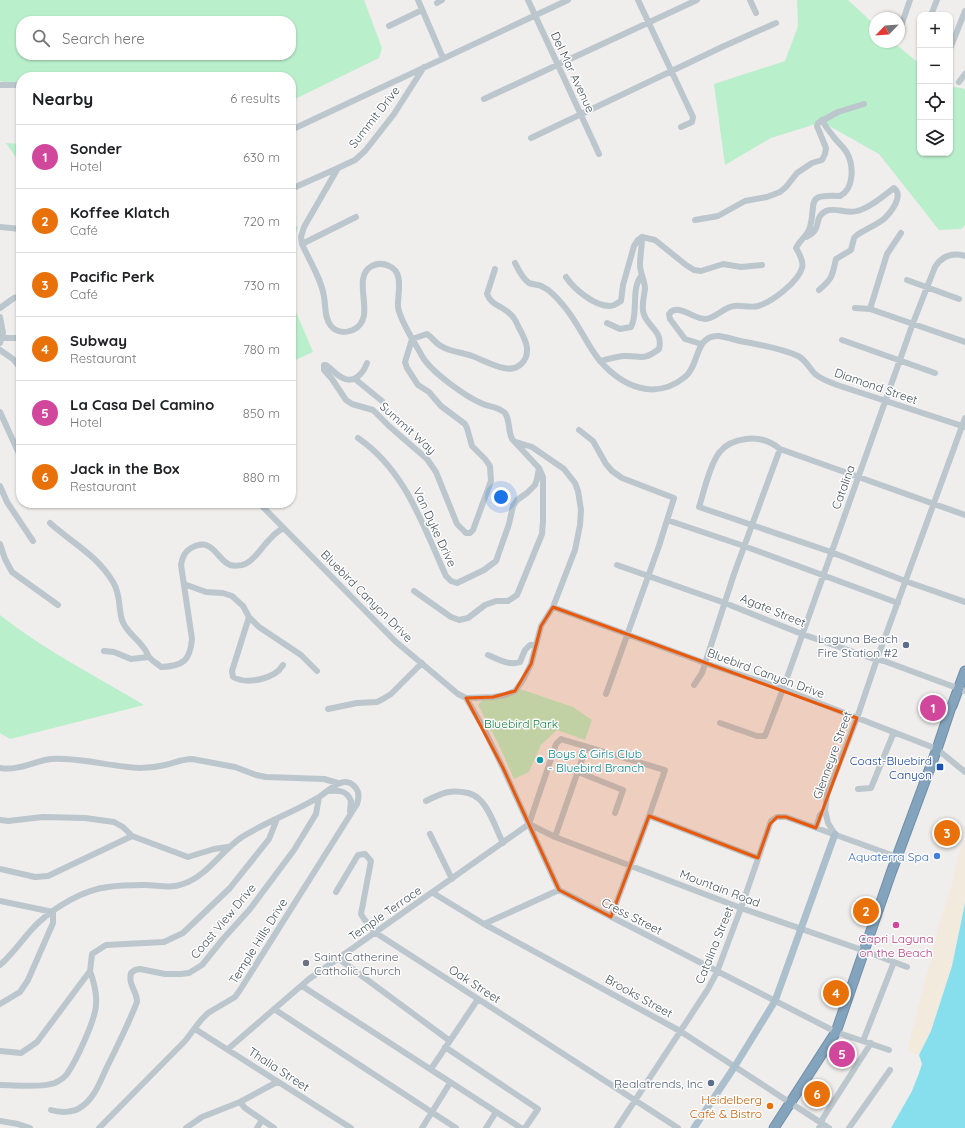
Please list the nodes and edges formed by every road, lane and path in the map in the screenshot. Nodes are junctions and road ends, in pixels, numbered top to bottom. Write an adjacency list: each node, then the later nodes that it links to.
1 (418, 0): 9 (street)
2 (528, 0): 14 (street, Del Mar Avenue)
3 (568, 0): 14 (street)
4 (638, 0): 15 (street)
5 (697, 0): 15 (street)
6 (750, 0): 12 (street)
7 (910, 0): 13 (street)
8 (937, 0): 11 (street)
9 (422, 10): 17 (street); 19 (street)
10 (965, 11): 18 (street)
11 (932, 12)
12 (756, 13)
13 (905, 14)
14 (535, 15): 19 (street); 20 (street, Del Mar Avenue)
15 (648, 22): 20 (street); 22 (street)
16 (776, 23): 22 (street)
17 (390, 26)
18 (950, 48)
19 (443, 58): 21 (street)
20 (558, 65): 29 (street); 31 (street, Del Mar Avenue)
21 (424, 67): 24 (street); 28 (street, Summit Drive)
22 (672, 71): 31 (street); 33 (street)
23 (965, 74): 25 (street)
24 (398, 79): 28 (street); 34 (street)
25 (959, 82)
26 (0, 85): 27 (street)
27 (16, 85)
28 (411, 88): 37 (street, Summit Drive)
29 (484, 99)
30 (864, 104): 32 (street)
31 (580, 114): 35 (street); 36 (street, Del Mar Avenue)
32 (822, 120): 40 (street); 45 (street)
33 (681, 127)
34 (296, 128)
35 (531, 138)
36 (599, 154)
37 (338, 168): 38 (street, Summit Drive); 46 (street)
38 (296, 187)
39 (356, 217): 46 (street)
40 (696, 220)
41 (0, 226): 42 (street)
42 (16, 228)
43 (901, 233): 60 (street)
44 (642, 237): 49 (street); 51 (street); 52 (street)
45 (806, 237): 55 (street); 69 (street)
46 (302, 244): 65 (street)
47 (962, 255): 54 (street, Catalina)
48 (515, 263): 72 (street)
49 (762, 266)
50 (495, 269): 65 (street)
51 (642, 275): 63 (street); 72 (street)
52 (566, 277)
53 (907, 280): 54 (street)
54 (927, 286): 57 (street); 62 (street, Catalina)
55 (820, 290)
56 (16, 297): 58 (street)
57 (959, 299)
58 (0, 308)
59 (855, 308): 60 (street)
60 (870, 309): 62 (street)
61 (0, 317): 66 (street)
62 (913, 323): 68 (street); 71 (street, Catalina)
63 (607, 324)
64 (16, 338): 66 (street)
65 (412, 339): 76 (street, Summit Way); 84 (street)
66 (1, 340)
67 (842, 340): 71 (street)
68 (965, 342)
69 (701, 344): 72 (street); 77 (street, Diamond Street)
70 (0, 350): 73 (street)
71 (900, 360): 75 (street); 77 (street, Catalina)
72 (601, 361)
73 (16, 363)
74 (367, 363): 76 (street)
75 (935, 373)
76 (355, 379): 78 (street)
77 (886, 400): 81 (street, Diamond Street); 88 (street, Catalina)
78 (382, 402)
79 (0, 412): 85 (street)
80 (965, 418): 81 (street, Glenneyre Street)
81 (963, 427): 91 (street, Glenneyre Street)
82 (579, 430): 95 (street)
83 (358, 438): 87 (street, Van Dyke Drive)
84 (516, 442): 87 (street); 113 (street)
85 (16, 447)
86 (780, 449): 88 (street); 97 (street); 97 (street)
87 (539, 468): 108 (street)
88 (858, 476): 91 (street); 102 (street, Catalina)
89 (0, 486): 90 (street)
90 (7, 502): 92 (street); 99 (street)
91 (934, 504): 94 (street); 106 (street, Glenneyre Street)
92 (0, 505)
93 (264, 508): 98 (street, Bluebird Canyon Drive)
94 (965, 515)
95 (667, 520): 101 (street); 104 (street)
96 (50, 523): 120 (street)
97 (752, 524): 101 (street); 102 (street)
98 (283, 528): 107 (street); 123 (street, Bluebird Canyon Drive)
99 (33, 541)
100 (0, 544): 112 (street)
101 (744, 546): 105 (street); 110 (street)
102 (831, 552): 105 (street, Catalina); 106 (street)
103 (617, 565): 104 (street, Agate Street)
104 (648, 576): 110 (street, Agate Street); 115 (street)
105 (822, 576): 111 (street); 116 (street, Catalina)
106 (906, 581): 109 (street); 111 (street, Glenneyre Street)
107 (184, 584): 114 (street); 120 (street)
108 (414, 591)
109 (965, 602)
110 (725, 603): 116 (street, Agate Street); 122 (street)
111 (898, 603): 121 (street, Glenneyre Street)
112 (58, 605)
113 (553, 607): 115 (street, Bluebird Canyon Drive); 117 (street)
114 (249, 617): 124 (street); 125 (street)
115 (628, 634): 122 (street, Bluebird Canyon Drive); 130 (street)
116 (802, 634): 121 (street, Agate Street); 128 (street, Catalina)
117 (536, 645): 119 (street); 131 (street)
118 (104, 651): 120 (street)
119 (488, 655)
120 (149, 657)
121 (877, 659): 129 (street, Agate Street); 133 (street, Glenneyre Street)
122 (705, 663): 127 (street); 128 (street, Bluebird Canyon Drive)
123 (422, 664): 131 (street, Bluebird Canyon Drive); 132 (street)
124 (283, 665)
125 (317, 671)
126 (965, 671): 129 (highway)
127 (694, 685)
128 (783, 689): 133 (street, Bluebird Canyon Drive); 134 (street, Catalina)
129 (962, 690): 137 (highway)
130 (606, 694)
131 (466, 698): 153 (street)
132 (328, 709)
133 (858, 718): 135 (street, Bluebird Canyon Drive); 147 (street, Glenneyre Street)
134 (720, 723)
135 (894, 732): 137 (street, Bluebird Canyon Drive); 143 (street)
136 (586, 748): 139 (street); 150 (street); 153 (street)
137 (937, 749): 140 (street, Bluebird Canyon Drive); 161 (highway)
138 (0, 768): 141 (street)
139 (578, 772): 148 (street); 158 (street)
140 (965, 772)
141 (324, 779): 142 (street); 144 (street)
142 (338, 783): 144 (street); 149 (street, Temple Hills Drive)
143 (858, 789)
144 (328, 791): 145 (street); 149 (street, Temple Hills Drive)
145 (319, 797): 151 (street); 207 (street, Coast View Drive)
146 (426, 801): 159 (street)
147 (825, 810): 154 (street); 156 (street, Glenneyre Street)
148 (615, 813)
149 (348, 816): 188 (street, Temple Hills Drive)
150 (649, 816): 162 (street); 163 (street)
151 (277, 819): 160 (street); 181 (street)
152 (0, 820): 157 (street)
153 (529, 824): 158 (street, Mountain Road); 159 (street, Temple Terrace); 166 (street)
154 (816, 828): 156 (street); 162 (street, Catalina Street)
155 (430, 834): 165 (street)
156 (835, 834): 161 (street); 174 (main road)
157 (132, 836): 160 (street); 164 (street)
158 (555, 837): 163 (street, Mountain Road)
159 (502, 843): 165 (street, Temple Terrace)
160 (228, 847): 171 (street)
161 (897, 857): 176 (highway)
162 (758, 858): 170 (street, Catalina Street)
163 (629, 865): 170 (street, Mountain Road); 172 (street)
164 (0, 869)
165 (452, 879): 168 (street, Temple Terrace)
166 (559, 890): 172 (street, Cress Street); 173 (street)
167 (336, 892): 175 (street, Oak Street)
168 (433, 892): 173 (street, Brooks Street); 175 (street, Temple Terrace)
169 (0, 901): 171 (street)
170 (741, 908): 174 (street, Mountain Road); 182 (street, Catalina Street)
171 (53, 912): 179 (street); 186 (street)
172 (611, 917): 182 (street, Cress Street)
173 (484, 924): 189 (street, Brooks Street)
174 (801, 929): 176 (street, Mountain Road); 185 (main road)
175 (376, 932): 177 (street, Temple Terrace); 184 (street, Oak Street)
176 (865, 951): 178 (street, Mountain Road); 190 (highway)
177 (339, 959): 183 (street, Temple Terrace); 191 (street)
178 (894, 962): 180 (street, Mountain Road); 192 (street)
179 (0, 965)
180 (907, 967)
181 (90, 971): 197 (street); 203 (street)
182 (717, 972): 185 (street, Cress Street); 189 (street, Catalina Street)
183 (302, 986): 187 (street, Temple Terrace); 199 (street)
184 (478, 999): 191 (street); 204 (street, Oak Street)
185 (775, 1001): 190 (street, Cress Street); 198 (main road)
186 (0, 1004)
187 (274, 1009): 195 (street, Temple Terrace); 209 (street)
188 (195, 1029): 195 (street, Thalia Street); 215 (street, Temple Hills Drive)
189 (680, 1031): 198 (street, Brooks Street); 204 (street, Catalina Street)
190 (836, 1032): 192 (street, Cress Street); 206 (highway)
191 (450, 1041): 194 (street)
192 (863, 1041): 193 (street, Cress Street)
193 (871, 1043): 196 (street, Cress Street); 212 (street)
194 (445, 1047): 199 (street); 223 (street)
195 (228, 1049): 201 (street, Thalia Street)
196 (889, 1050)
197 (0, 1051)
198 (735, 1066): 206 (street, Brooks Street); 226 (main road)
199 (431, 1069): 202 (street)
200 (890, 1070): 229 (street)
201 (277, 1082): 205 (street); 213 (street, Thalia Street)
202 (450, 1083): 208 (street); 209 (street)
203 (0, 1084)
204 (635, 1100): 224 (street, Catalina Street); 225 (street, Oak Street)
205 (240, 1102): 210 (street); 216 (street)
206 (789, 1103): 212 (street, Brooks Street); 227 (highway)
207 (51, 1110)
208 (496, 1112): 221 (street); 222 (street)
209 (432, 1113): 219 (street); 220 (street)
210 (262, 1120): 217 (street); 218 (street)
211 (0, 1121): 214 (street)
212 (820, 1125): 228 (street, Brooks Street)
213 (349, 1127)
214 (30, 1128)
215 (99, 1128)
216 (186, 1128)
217 (257, 1128)
218 (274, 1128)
219 (422, 1128)
220 (456, 1128)
221 (486, 1128)
222 (521, 1128)
223 (525, 1128)
224 (617, 1128)
225 (678, 1128)
226 (694, 1128)
227 (774, 1128)
228 (828, 1128)
229 (849, 1128)

